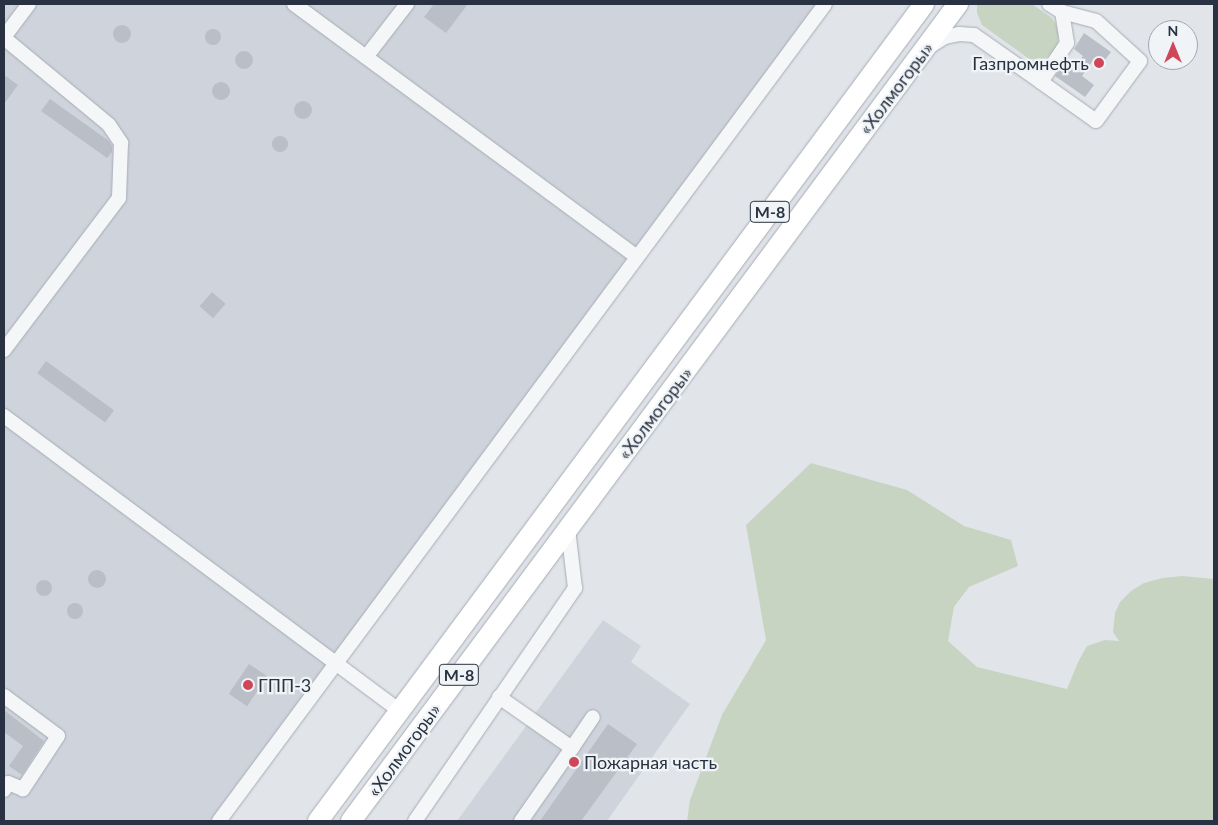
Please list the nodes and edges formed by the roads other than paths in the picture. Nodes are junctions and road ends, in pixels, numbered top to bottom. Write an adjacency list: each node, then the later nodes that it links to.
1 (29, 4): 9 (lane)
2 (294, 4): 11 (lane)
3 (407, 4): 11 (lane)
4 (825, 4): 13 (lane)
5 (924, 4): 16 (highway, «Холмогоры» / М-8)
6 (958, 4): 10 (highway, «Холмогоры» / М-8)
7 (1049, 4): 8 (lane)
8 (1062, 12): 12 (lane); 12 (lane)
9 (4, 38): 14 (lane)
10 (924, 51): 12 (lane); 17 (highway, «Холмогоры» / М-8)
11 (366, 57): 13 (lane)
12 (1041, 82)
13 (637, 257): 18 (lane)
14 (4, 350)
15 (4, 416): 18 (lane)
16 (547, 514): 17 (highway); 21 (highway, «Холмогоры» / М-8)
17 (568, 529): 20 (lane); 27 (highway, «Холмогоры» / М-8)
18 (336, 663): 21 (lane); 25 (lane)
19 (4, 696): 24 (lane)
20 (498, 697): 23 (lane); 28 (lane)
21 (400, 711): 26 (highway, «Холмогоры» / М-8)
22 (592, 717): 23 (lane)
23 (572, 748): 29 (lane)
24 (4, 790)
25 (219, 821)
26 (318, 821)
27 (351, 821)
28 (415, 821)
29 (521, 821)

